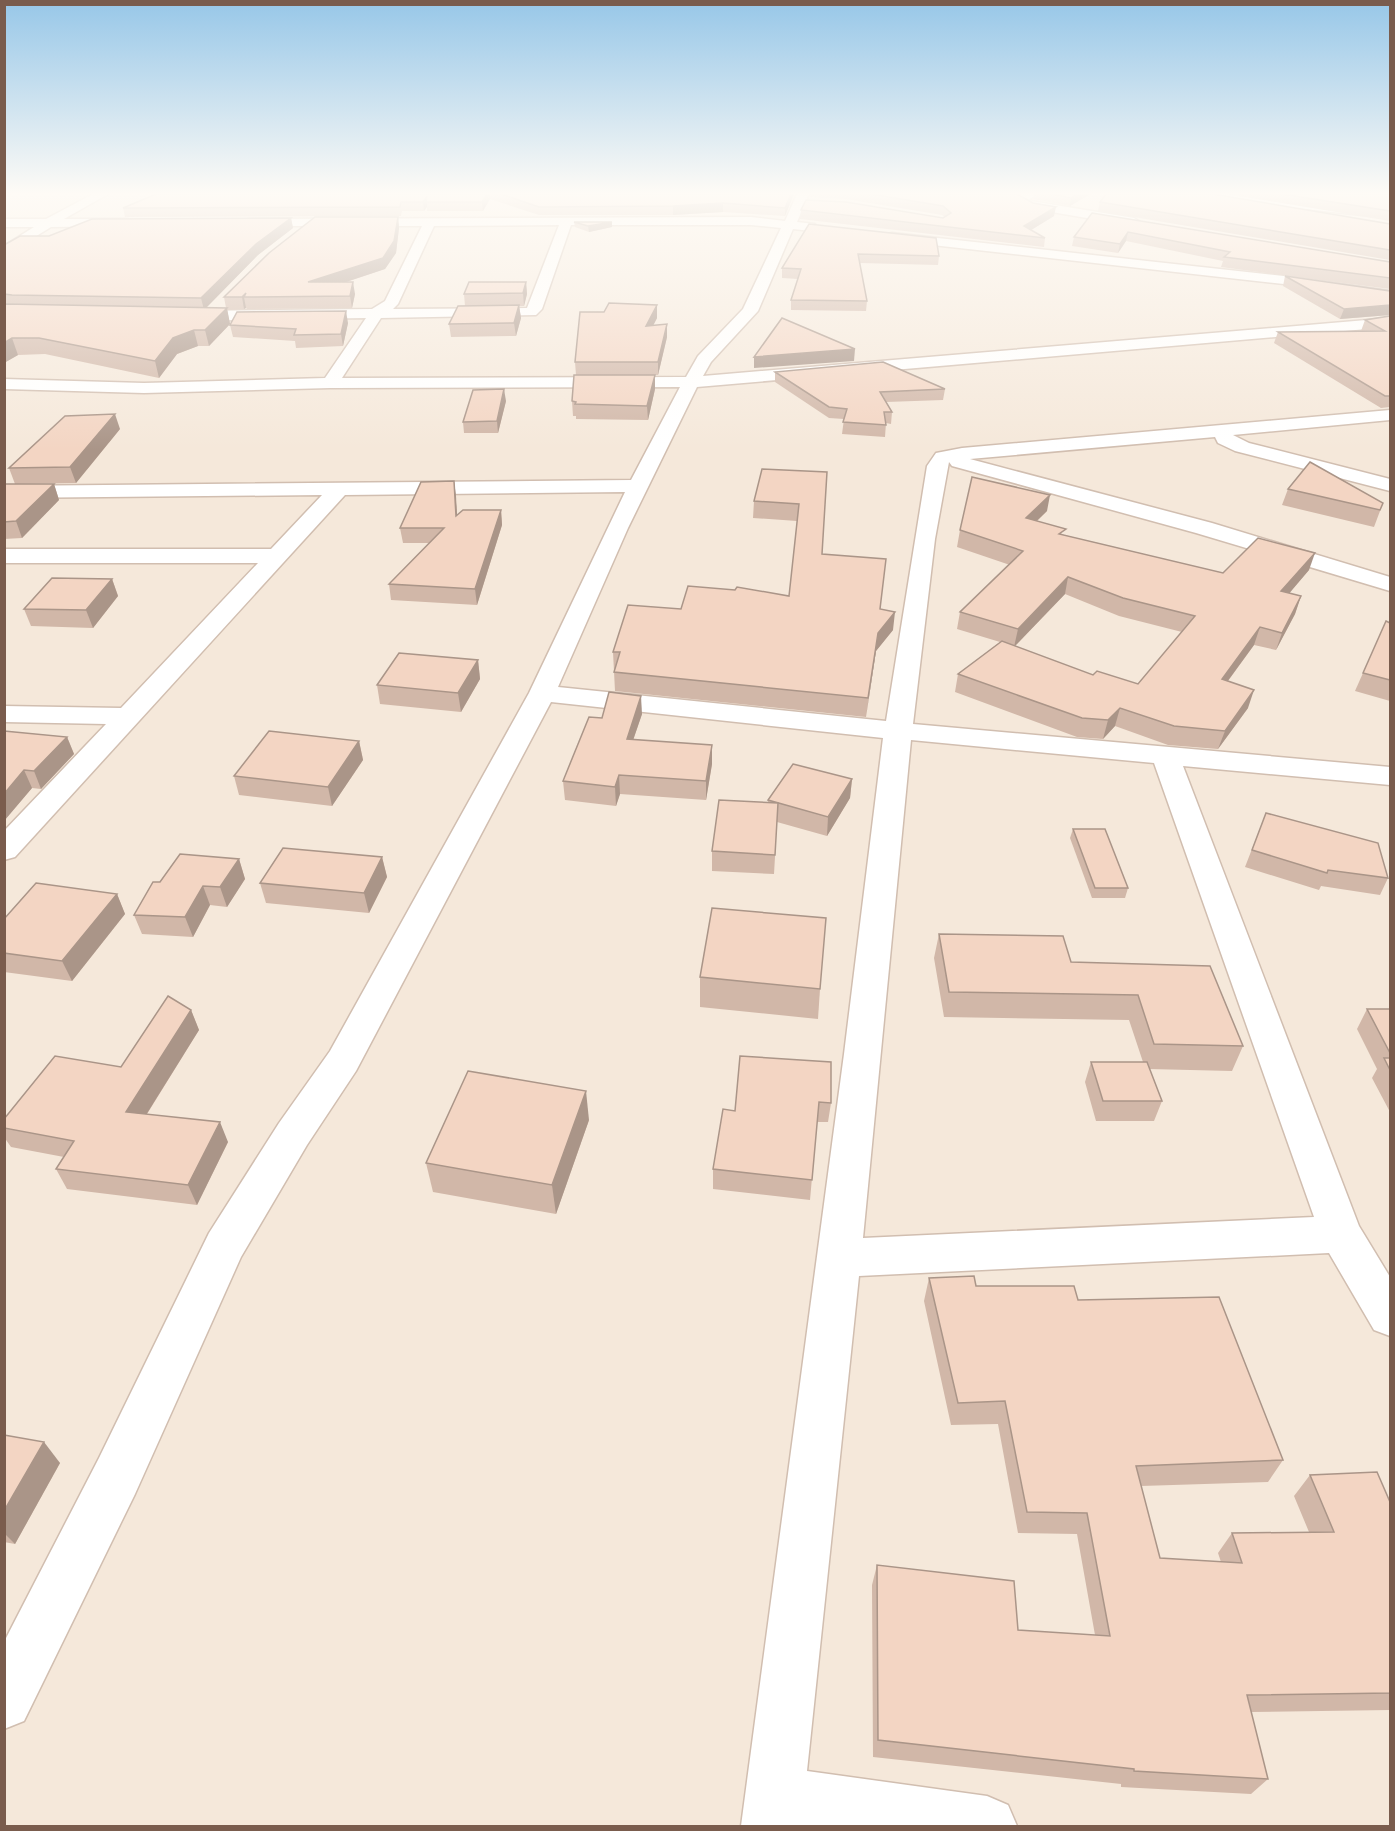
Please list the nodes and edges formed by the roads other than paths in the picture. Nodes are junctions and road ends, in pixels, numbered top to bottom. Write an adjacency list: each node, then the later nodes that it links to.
1 (403, 279): 9 (street)
2 (545, 279): 9 (street)
3 (763, 279): 13 (street)
4 (1279, 279): 6 (street)
5 (1307, 279): 6 (street)
6 (1302, 282): 7 (street)
7 (1390, 295)
8 (224, 302): 11 (street)
9 (377, 313): 11 (street); 14 (street)
10 (164, 316): 11 (street)
11 (209, 316)
12 (1390, 322): 13 (street)
13 (691, 382): 14 (street); 20 (street)
14 (330, 383): 15 (street)
15 (4, 384)
16 (1390, 414): 17 (street)
17 (1222, 432): 18 (street); 19 (street)
18 (943, 457): 25 (street); 29 (street)
19 (1390, 485)
20 (639, 486): 21 (street); 26 (street)
21 (339, 489): 22 (street); 24 (street)
22 (4, 492)
23 (4, 556): 24 (street)
24 (277, 556): 28 (street)
25 (1390, 584)
26 (542, 693): 29 (street); 36 (street)
27 (4, 714): 28 (street)
28 (127, 716): 32 (street)
29 (898, 730): 30 (street); 34 (street)
30 (1165, 755): 31 (street); 33 (street)
31 (1390, 777)
32 (4, 850)
33 (1341, 1234): 34 (street); 35 (street)
34 (838, 1258): 37 (street)
35 (1390, 1316)
36 (4, 1701)
37 (773, 1811): 38 (street)
38 (987, 1827)

